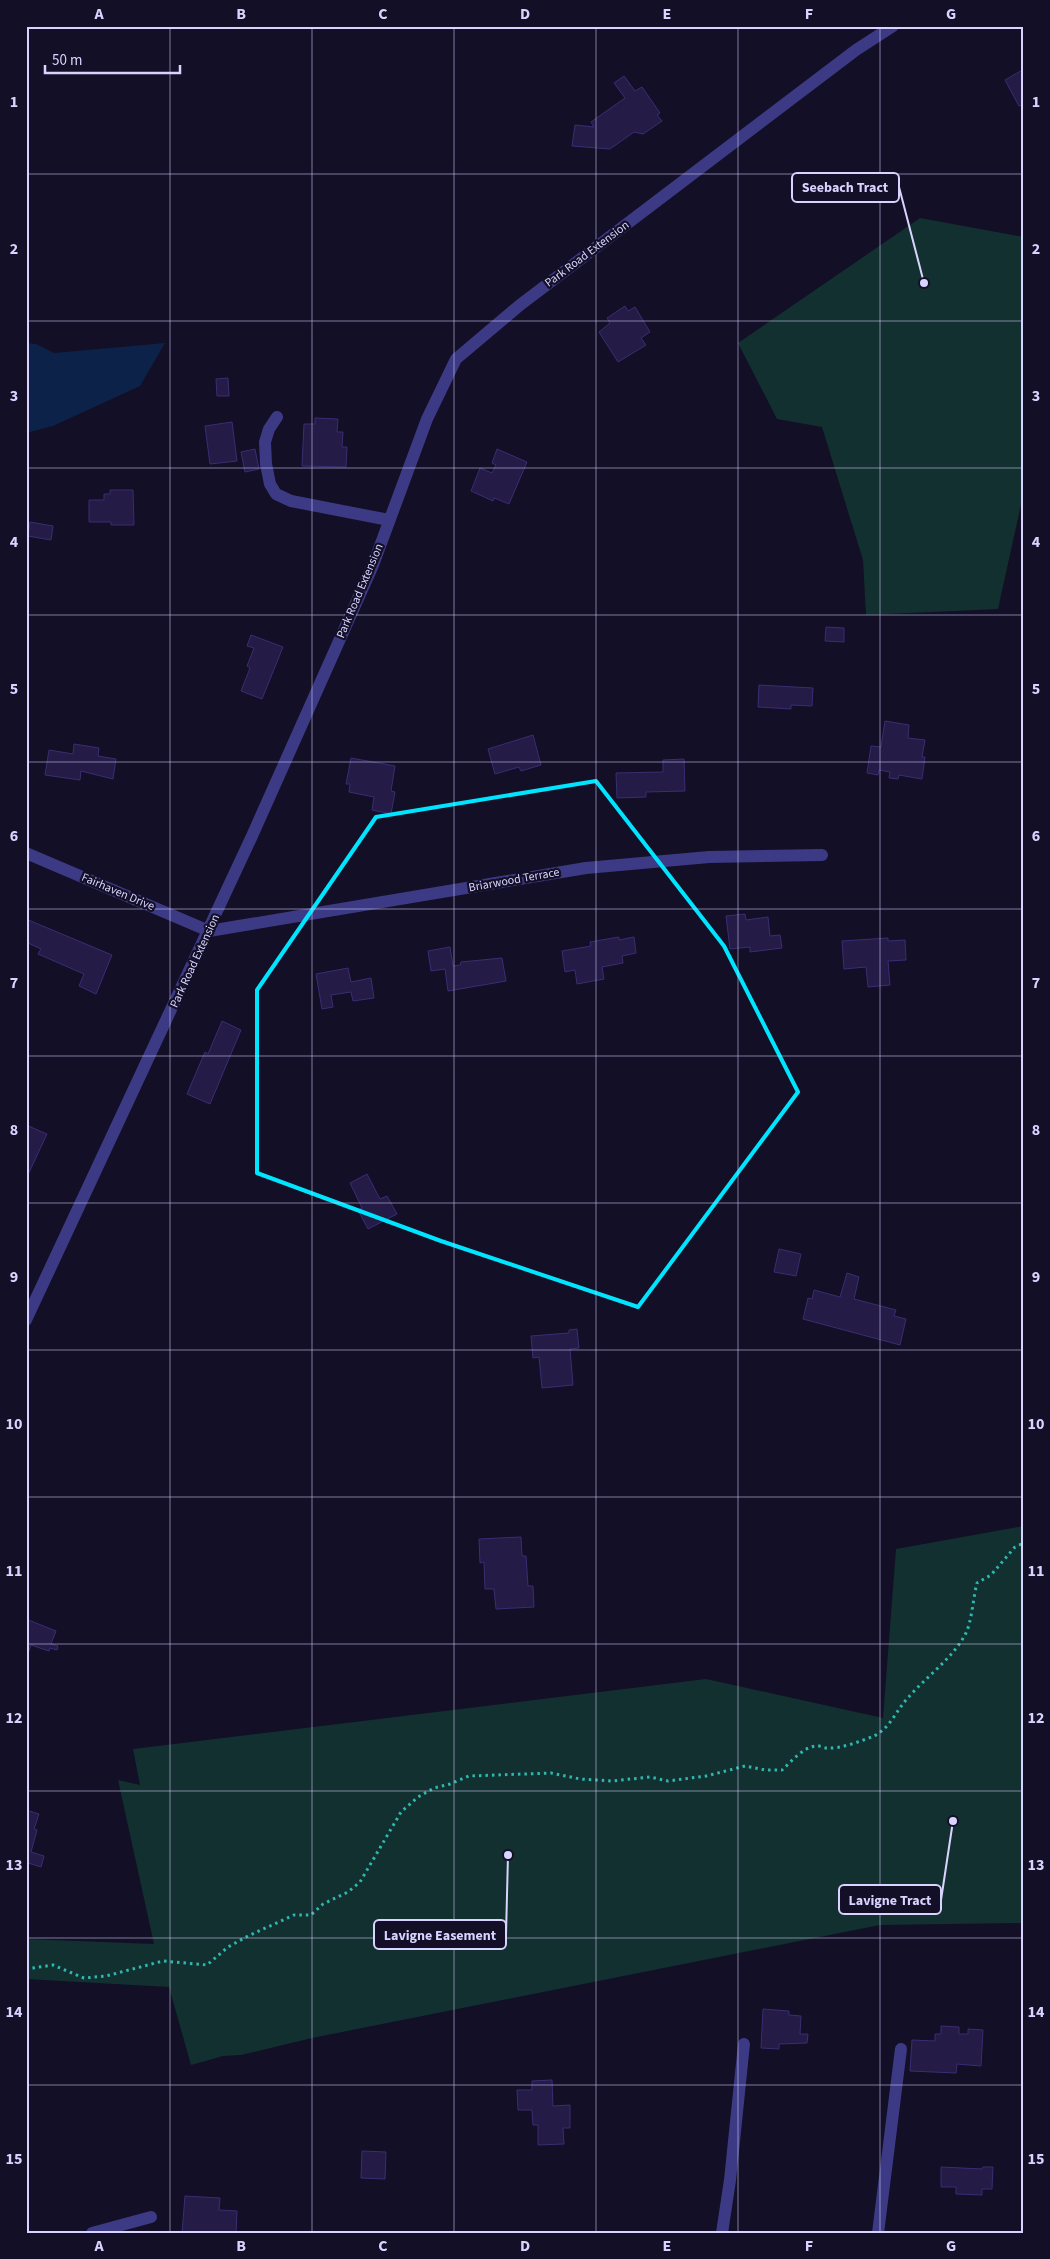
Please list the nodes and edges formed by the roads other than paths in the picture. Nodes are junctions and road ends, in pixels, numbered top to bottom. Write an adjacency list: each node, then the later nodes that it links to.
1 (893, 26): 3 (street, Park Road Extension)
2 (277, 417): 3 (street)
3 (389, 520): 6 (street, Park Road Extension)
4 (26, 853): 6 (street, Fairhaven Drive)
5 (822, 855): 6 (street, Briarwood Terrace)
6 (209, 931): 7 (street, Park Road Extension)
7 (28, 1312)
8 (744, 2044): 12 (street)
9 (901, 2049): 13 (street)
10 (151, 2217): 11 (street)
11 (92, 2233)
12 (722, 2233)
13 (878, 2233)

